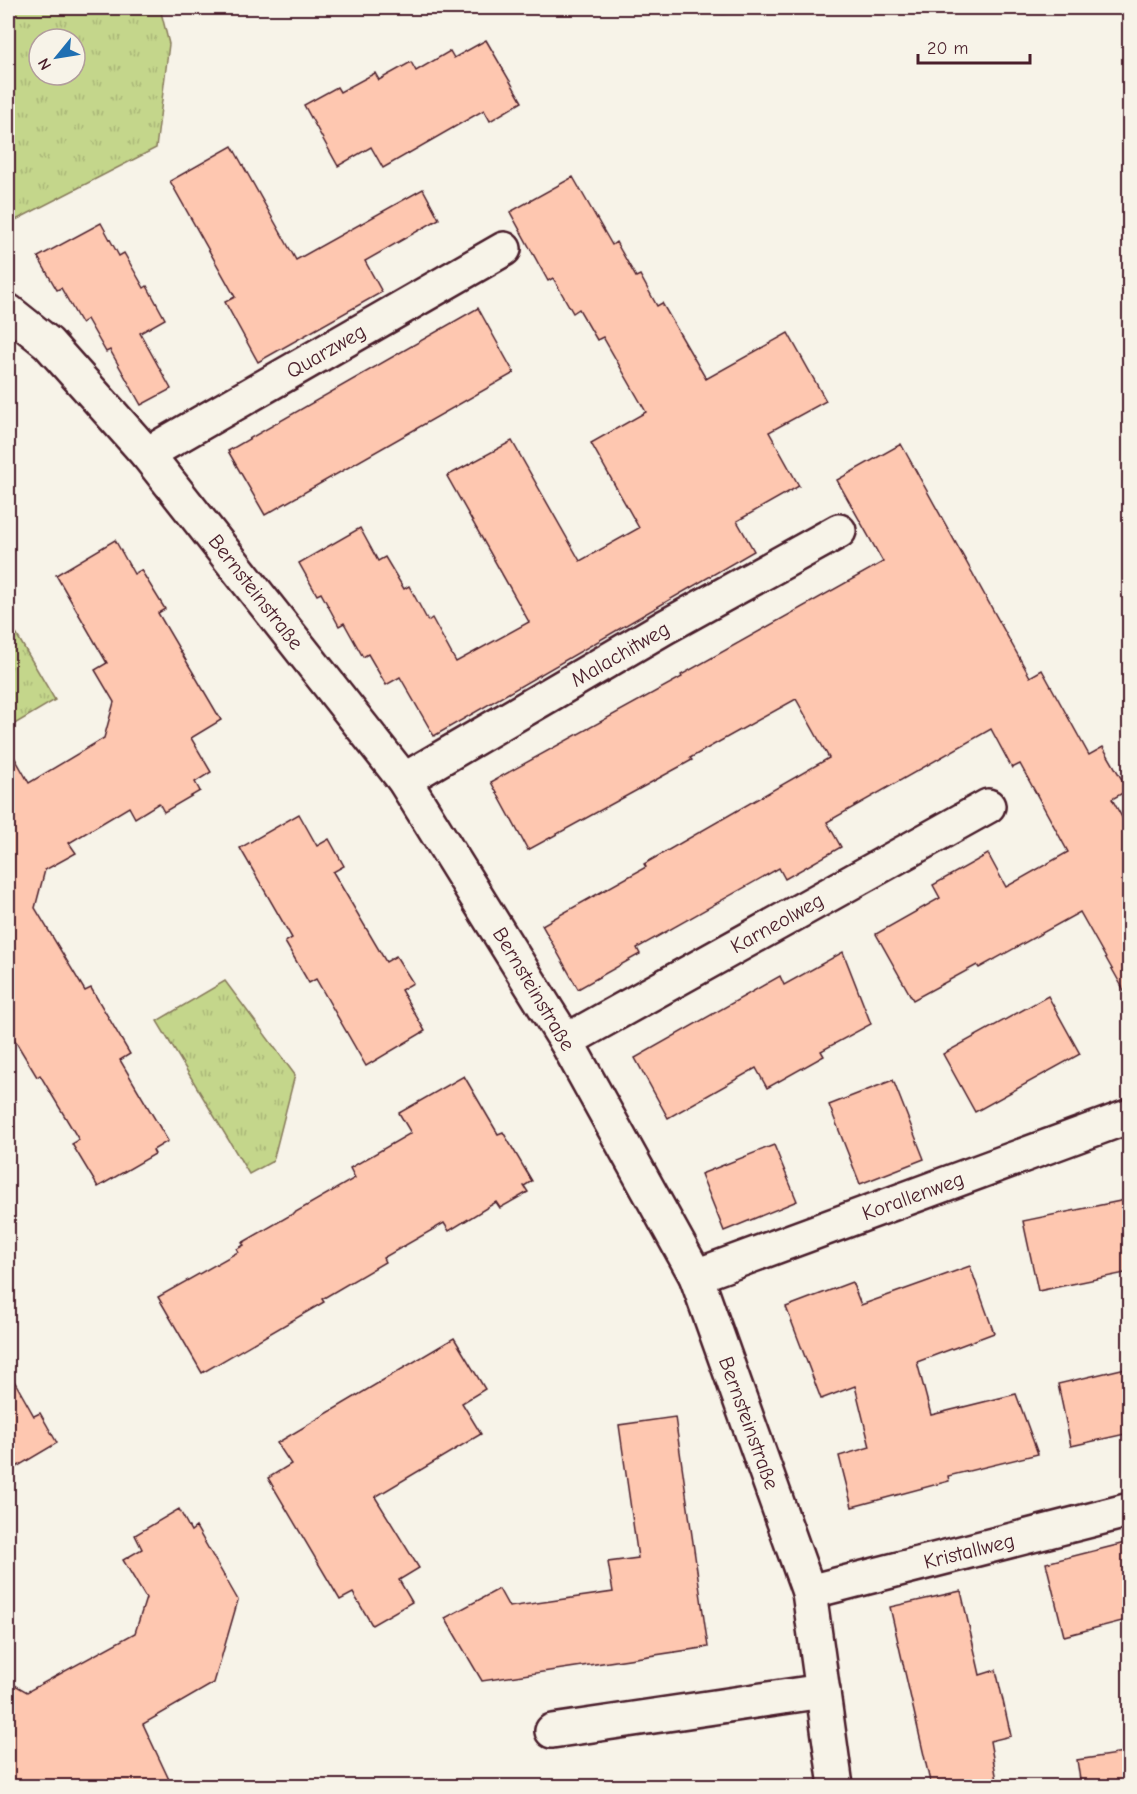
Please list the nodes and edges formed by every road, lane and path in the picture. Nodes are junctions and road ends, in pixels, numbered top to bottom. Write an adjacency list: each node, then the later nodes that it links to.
1 (504, 249): 3 (street, Quarzweg)
2 (8, 311): 3 (street, Bernsteinstraße)
3 (147, 454): 5 (street, Bernsteinstraße)
4 (839, 531): 5 (street, Malachitweg)
5 (404, 780): 7 (street, Bernsteinstraße)
6 (988, 806): 7 (street, Karneolweg)
7 (566, 1041): 9 (street, Bernsteinstraße)
8 (1130, 1116): 9 (street, Korallenweg)
9 (696, 1276): 11 (street, Bernsteinstraße)
10 (1130, 1510): 11 (street, Kristallweg)
11 (809, 1592): 12 (street, Bernsteinstraße)
12 (823, 1691): 13 (street); 14 (street, Bernsteinstraße)
13 (552, 1731)
14 (836, 1786)

